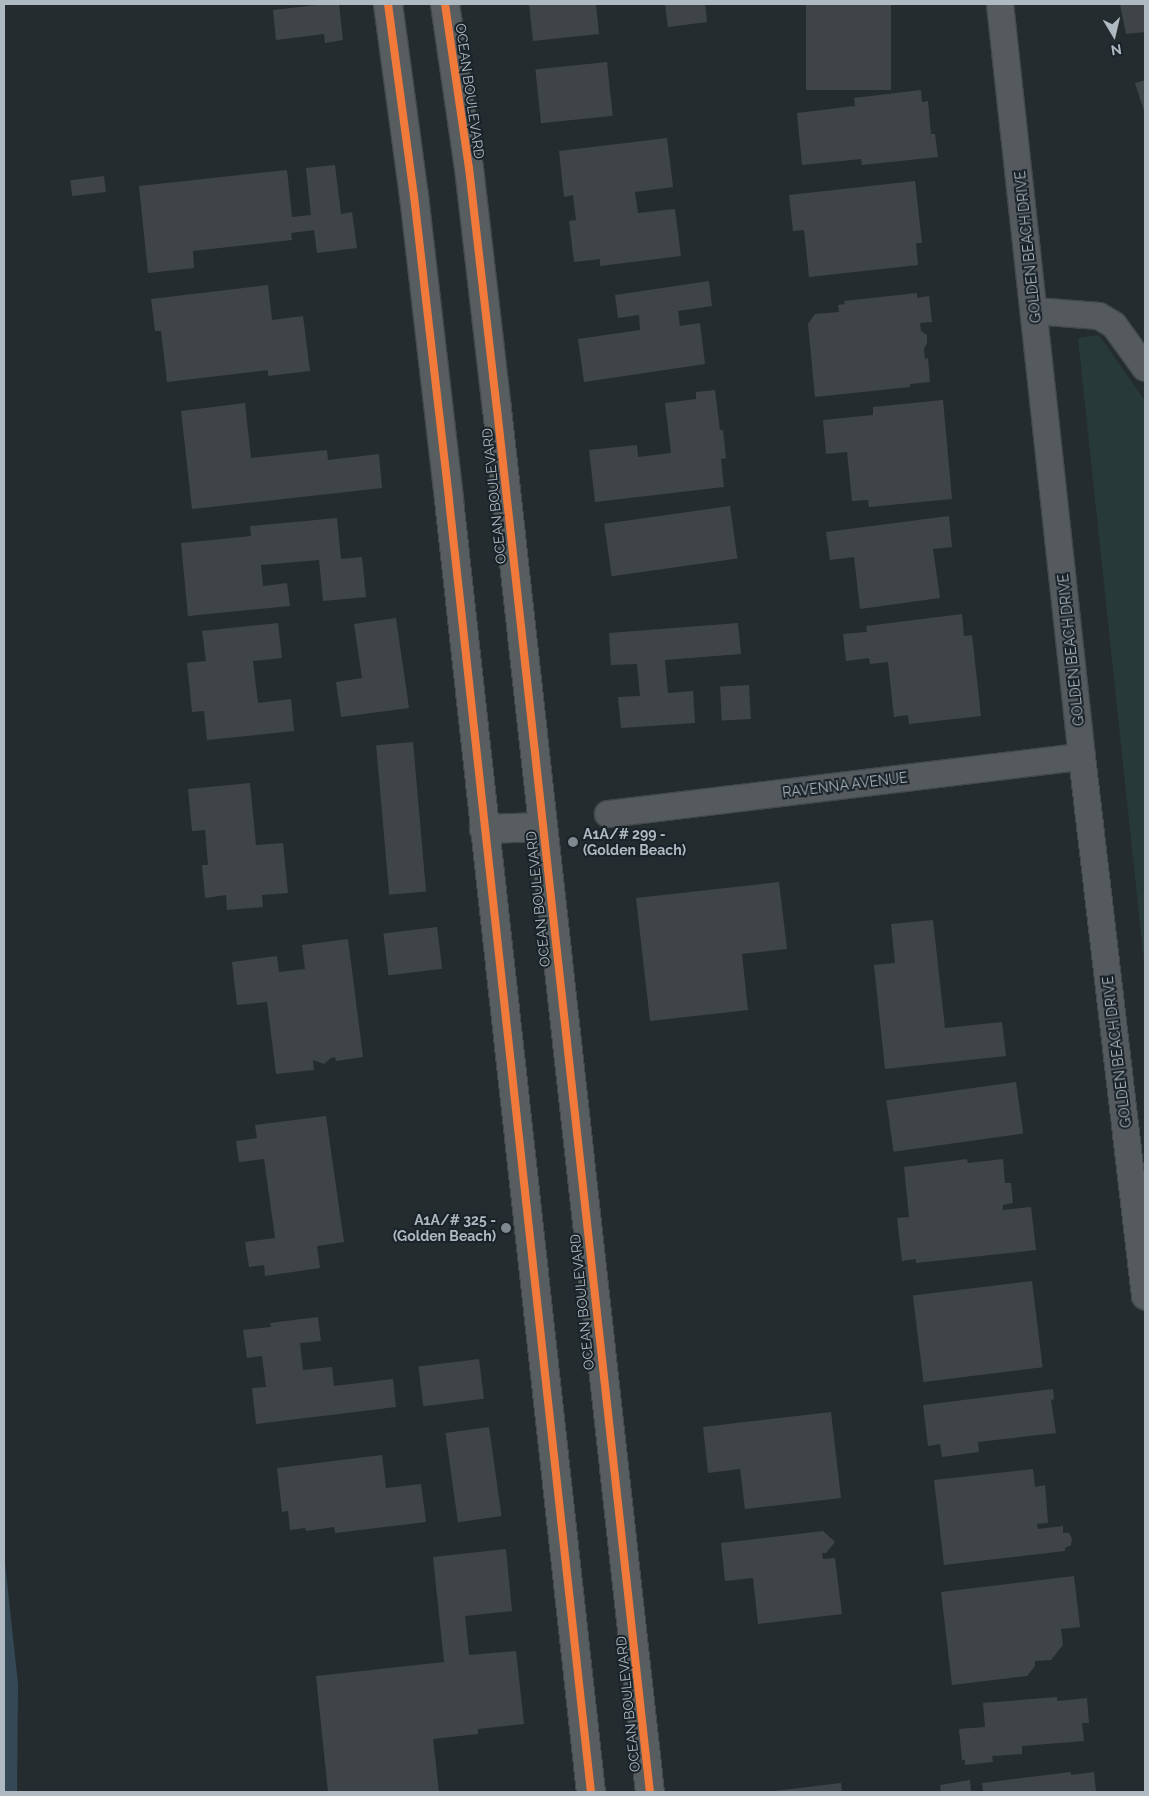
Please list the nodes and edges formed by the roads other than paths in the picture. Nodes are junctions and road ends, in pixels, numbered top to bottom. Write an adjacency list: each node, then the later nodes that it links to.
1 (388, 4): 9 (main road)
2 (445, 4): 8 (main road, OCEAN BOULEVARD)
3 (1000, 4): 4 (street, GOLDEN BEACH DRIVE)
4 (1035, 312): 5 (street); 6 (street, GOLDEN BEACH DRIVE)
5 (1145, 368)
6 (1082, 757): 7 (street, RAVENNA AVENUE); 10 (street, GOLDEN BEACH DRIVE)
7 (608, 814)
8 (542, 827): 9 (main road); 13 (main road, OCEAN BOULEVARD)
9 (484, 829): 12 (main road)
10 (1140, 1194): 11 (street, GOLDEN BEACH DRIVE)
11 (1145, 1296)
12 (591, 1792)
13 (650, 1792)

